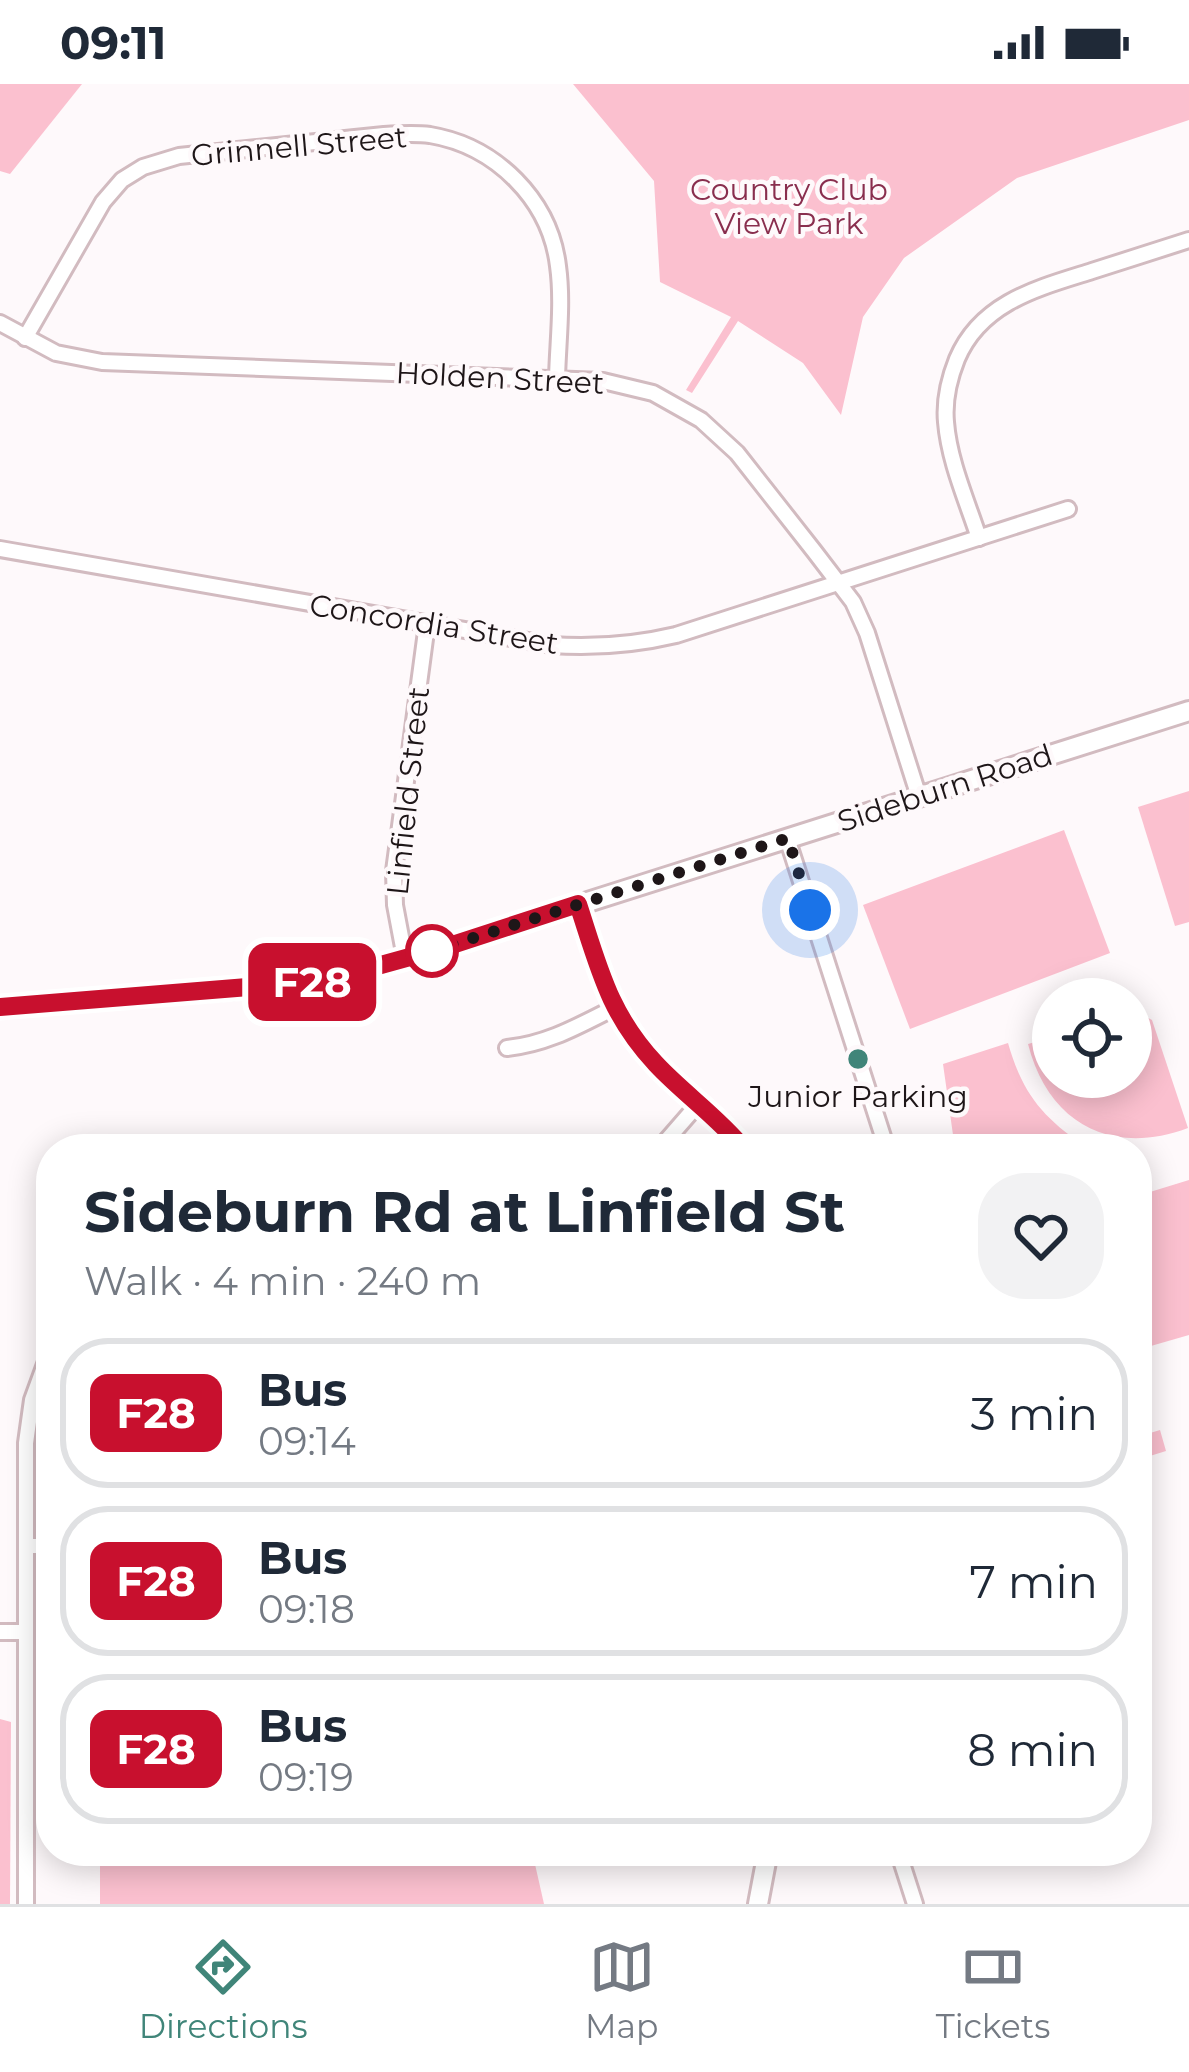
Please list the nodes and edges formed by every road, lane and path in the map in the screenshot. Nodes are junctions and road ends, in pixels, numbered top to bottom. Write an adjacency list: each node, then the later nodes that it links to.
1 (1189, 240): 6 (street)
2 (0, 323): 3 (street, Holden Street)
3 (25, 338): 4 (street, Holden Street); 4 (street, Grinnell Street)
4 (557, 378): 8 (street, Holden Street)
5 (1068, 509): 6 (street, Concordia Street)
6 (979, 538): 8 (street, Concordia Street)
7 (0, 549): 9 (street, Concordia Street)
8 (837, 582): 9 (street, Concordia Street); 11 (street, Holden Street)
9 (427, 624): 14 (street, Linfield Street)
10 (1189, 711): 11 (street, Sideburn Road)
11 (919, 797): 12 (street, Sideburn Road)
12 (788, 838): 13 (street, Sideburn Road); 21 (street)
13 (578, 904): 14 (street, Sideburn Road); 16 (street)
14 (405, 958): 15 (street, Sideburn Road)
15 (0, 1007)
16 (614, 1008): 17 (street); 18 (street)
17 (507, 1048)
18 (699, 1103): 19 (street); 20 (street)
19 (671, 1134)
20 (732, 1134)
21 (882, 1134)
22 (36, 1389): 23 (street)
23 (26, 1546): 24 (street); 26 (street)
24 (36, 1546)
25 (0, 1632): 26 (street)
26 (26, 1632): 29 (street)
27 (765, 1866): 30 (street)
28 (903, 1866): 31 (street)
29 (26, 1904)
30 (758, 1904)
31 (915, 1904)

